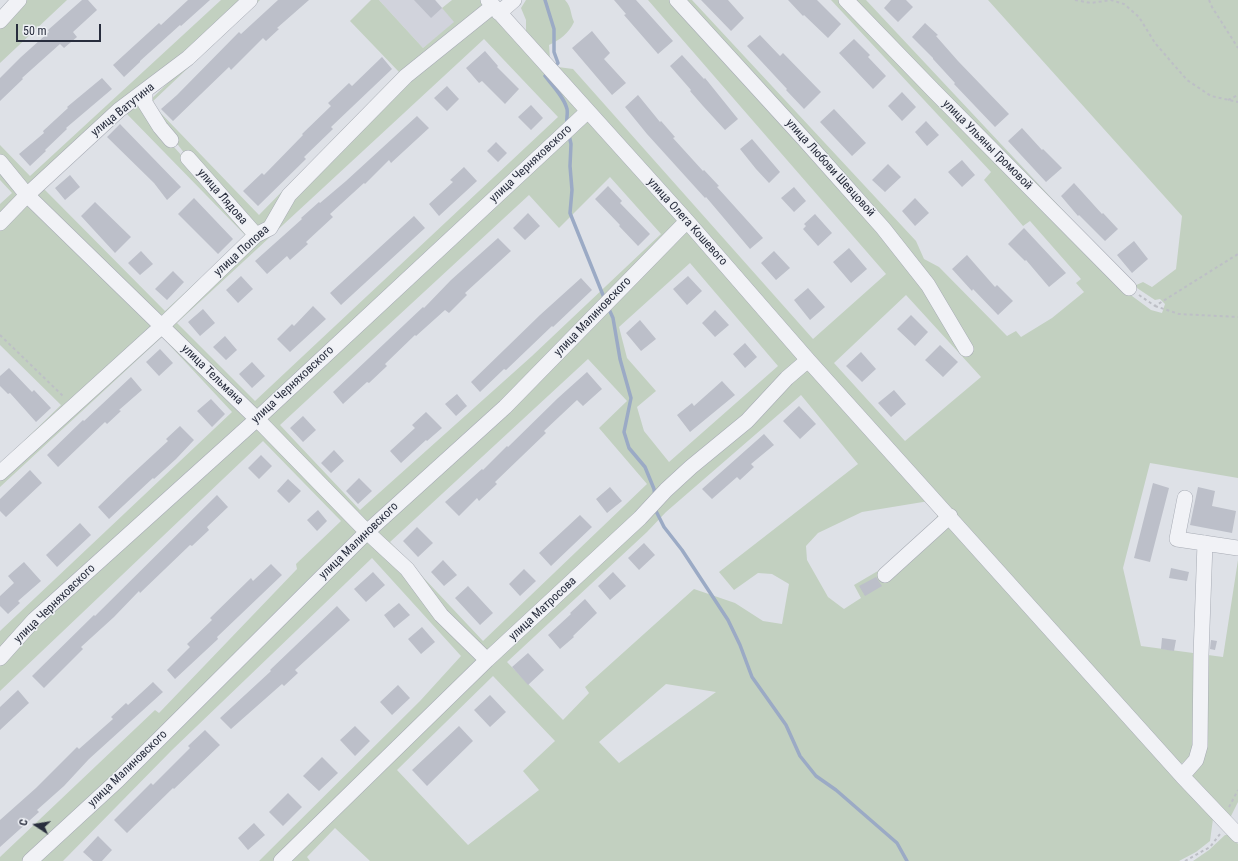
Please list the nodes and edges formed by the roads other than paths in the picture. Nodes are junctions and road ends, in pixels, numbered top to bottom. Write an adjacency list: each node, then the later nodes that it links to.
1 (19, 0): 7 (street)
2 (250, 0): 8 (street, улица Ватутина)
3 (514, 0): 6 (street, улица Попова)
4 (676, 0): 19 (street, улица Любови Шевцовой)
5 (846, 0): 17 (street, улица Ульяны Громовой)
6 (494, 6): 9 (street, улица Олега Кошевого); 16 (street, улица Попова)
7 (0, 21)
8 (145, 91): 10 (street); 13 (street, улица Ватутина)
9 (587, 112): 14 (street, улица Олега Кошевого); 21 (street, улица Черняховского)
10 (170, 140)
11 (188, 158): 16 (street, улица Лядова)
12 (0, 162): 13 (street, улица Тельмана)
13 (27, 195): 15 (street, улица Ватутина); 18 (street, улица Тельмана)
14 (687, 221): 20 (street, улица Олега Кошевого); 25 (street, улица Малиновского)
15 (0, 223)
16 (256, 235): 18 (street, улица Попова)
17 (1129, 288)
18 (162, 326): 21 (street, улица Тельмана); 22 (street, улица Попова)
19 (966, 349)
20 (808, 360): 24 (street, улица Олега Кошевого); 30 (street, улица Матросова)
21 (257, 419): 25 (street, улица Тельмана); 29 (street, улица Черняховского)
22 (0, 473)
23 (1184, 498): 26 (street)
24 (950, 516): 28 (street); 31 (street, улица Олега Кошевого)
25 (368, 532): 30 (street, улица Тельмана); 33 (street, улица Малиновского)
26 (1205, 543): 27 (street); 31 (street)
27 (1238, 548)
28 (885, 575)
29 (0, 658)
30 (487, 660): 34 (street, улица Матросова)
31 (1182, 776): 32 (street, улица Олега Кошевого)
32 (1238, 836)
33 (30, 861)
34 (281, 861)

